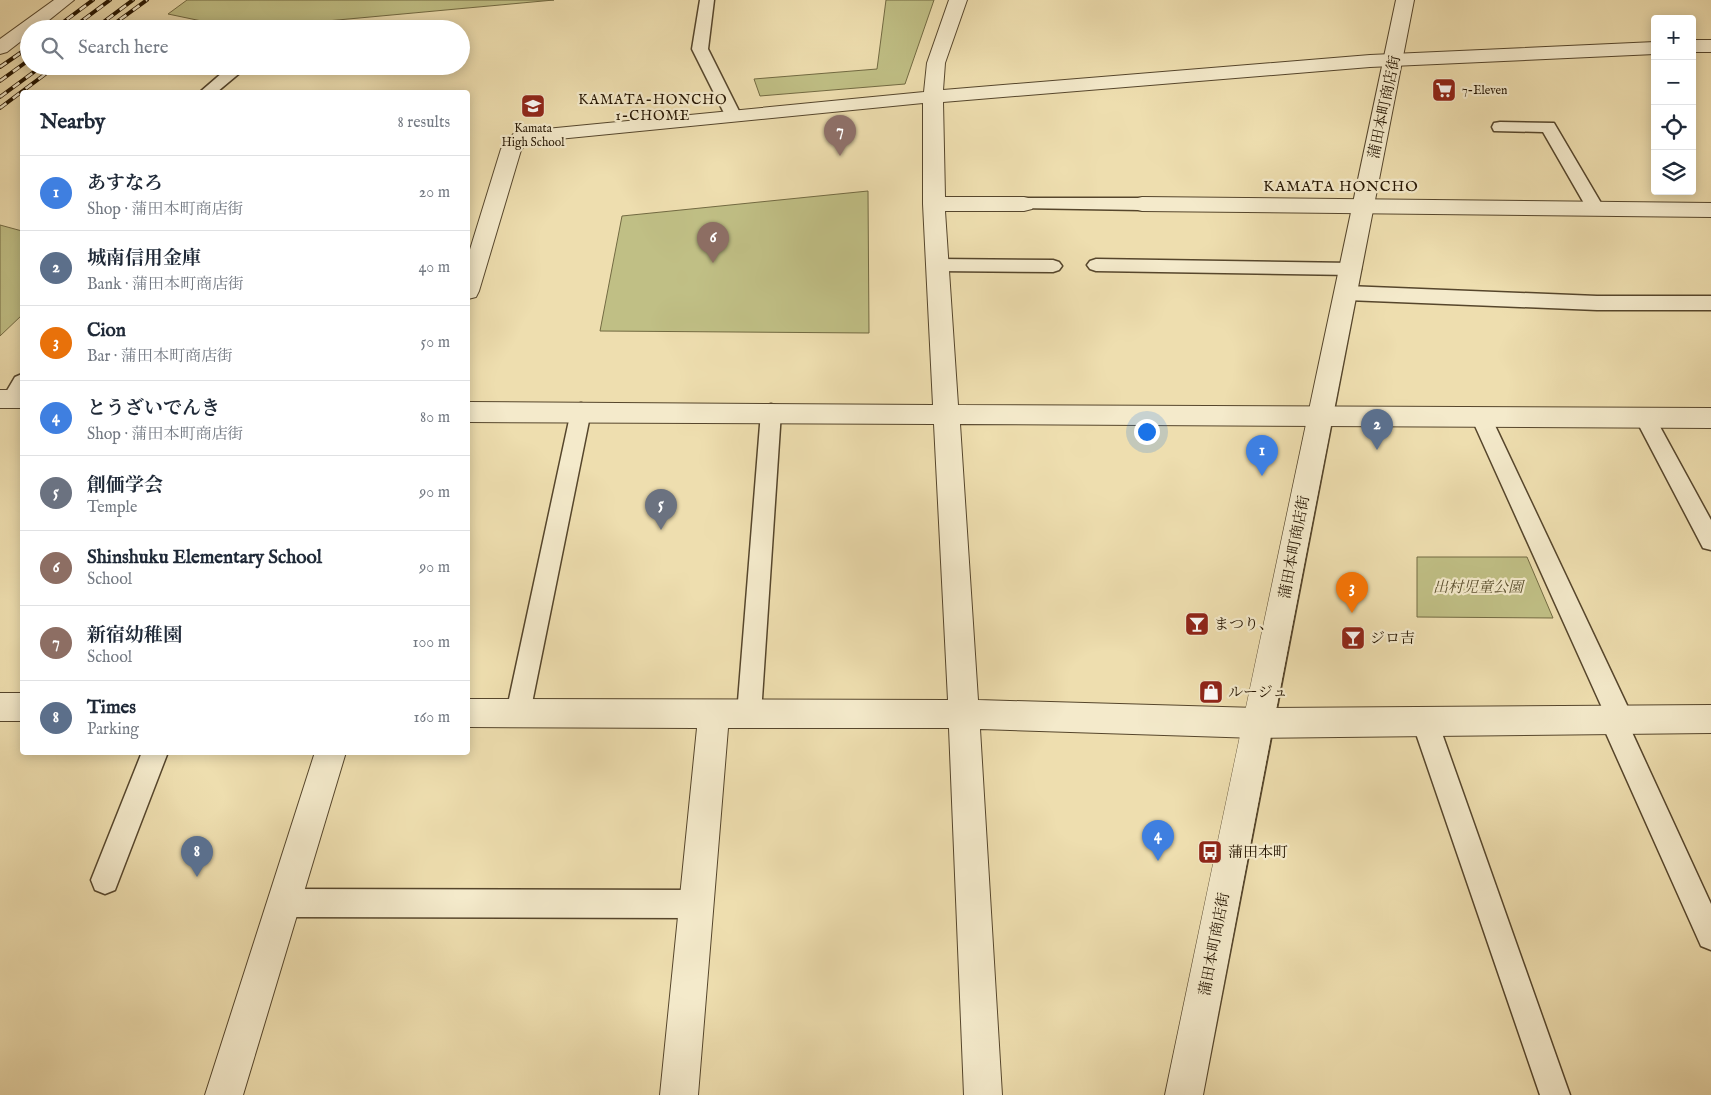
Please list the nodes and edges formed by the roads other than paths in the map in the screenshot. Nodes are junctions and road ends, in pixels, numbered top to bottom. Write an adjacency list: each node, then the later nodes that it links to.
1 (65, 0): 5 (street)
2 (707, 0): 15 (lane)
3 (958, 0): 14 (street)
4 (1405, 0): 11 (street, 蒲田本町商店街)
5 (38, 20)
6 (20, 33): 9 (street)
7 (1696, 46): 8 (street)
8 (1711, 46)
9 (0, 48)
10 (1651, 48): 11 (street)
11 (1394, 59): 14 (street); 20 (street, 蒲田本町商店街)
12 (229, 75): 13 (lane)
13 (210, 90)
14 (933, 97): 15 (street); 17 (street)
15 (733, 115): 27 (street)
16 (1500, 128): 21 (lane)
17 (934, 204): 18 (street); 23 (street)
18 (1024, 204): 19 (lane)
19 (1142, 204): 20 (street)
20 (1363, 206): 21 (street); 26 (street, 蒲田本町商店街)
21 (1595, 208): 22 (street)
22 (1711, 210)
23 (937, 265): 25 (lane); 32 (street)
24 (1096, 265): 26 (lane)
25 (1053, 266)
26 (1349, 281): 28 (lane); 33 (street, 蒲田本町商店街)
27 (470, 284)
28 (1711, 302)
29 (580, 411): 30 (street); 31 (street); 41 (lane)
30 (470, 412)
31 (771, 412): 32 (street); 43 (lane)
32 (946, 413): 33 (street); 44 (street)
33 (1320, 416): 34 (street); 48 (street, 蒲田本町商店街)
34 (1481, 417): 35 (street); 46 (lane)
35 (1645, 418): 36 (street); 37 (lane)
36 (1711, 418)
37 (1711, 541)
38 (0, 707): 39 (street)
39 (20, 707)
40 (470, 713): 41 (street)
41 (518, 713): 42 (street)
42 (714, 714): 43 (street); 53 (street)
43 (749, 714): 44 (street)
44 (964, 714): 48 (street); 57 (street)
45 (1711, 719): 46 (street)
46 (1617, 720): 47 (street); 54 (lane)
47 (1425, 722): 48 (street); 59 (lane)
48 (1257, 723): 58 (street, 蒲田本町商店街)
49 (154, 755): 51 (lane)
50 (330, 755): 52 (street)
51 (105, 880)
52 (283, 903): 53 (lane); 55 (street)
53 (697, 904): 56 (street)
54 (1711, 936)
55 (224, 1095)
56 (679, 1095)
57 (983, 1095)
58 (1184, 1095)
59 (1555, 1095)

